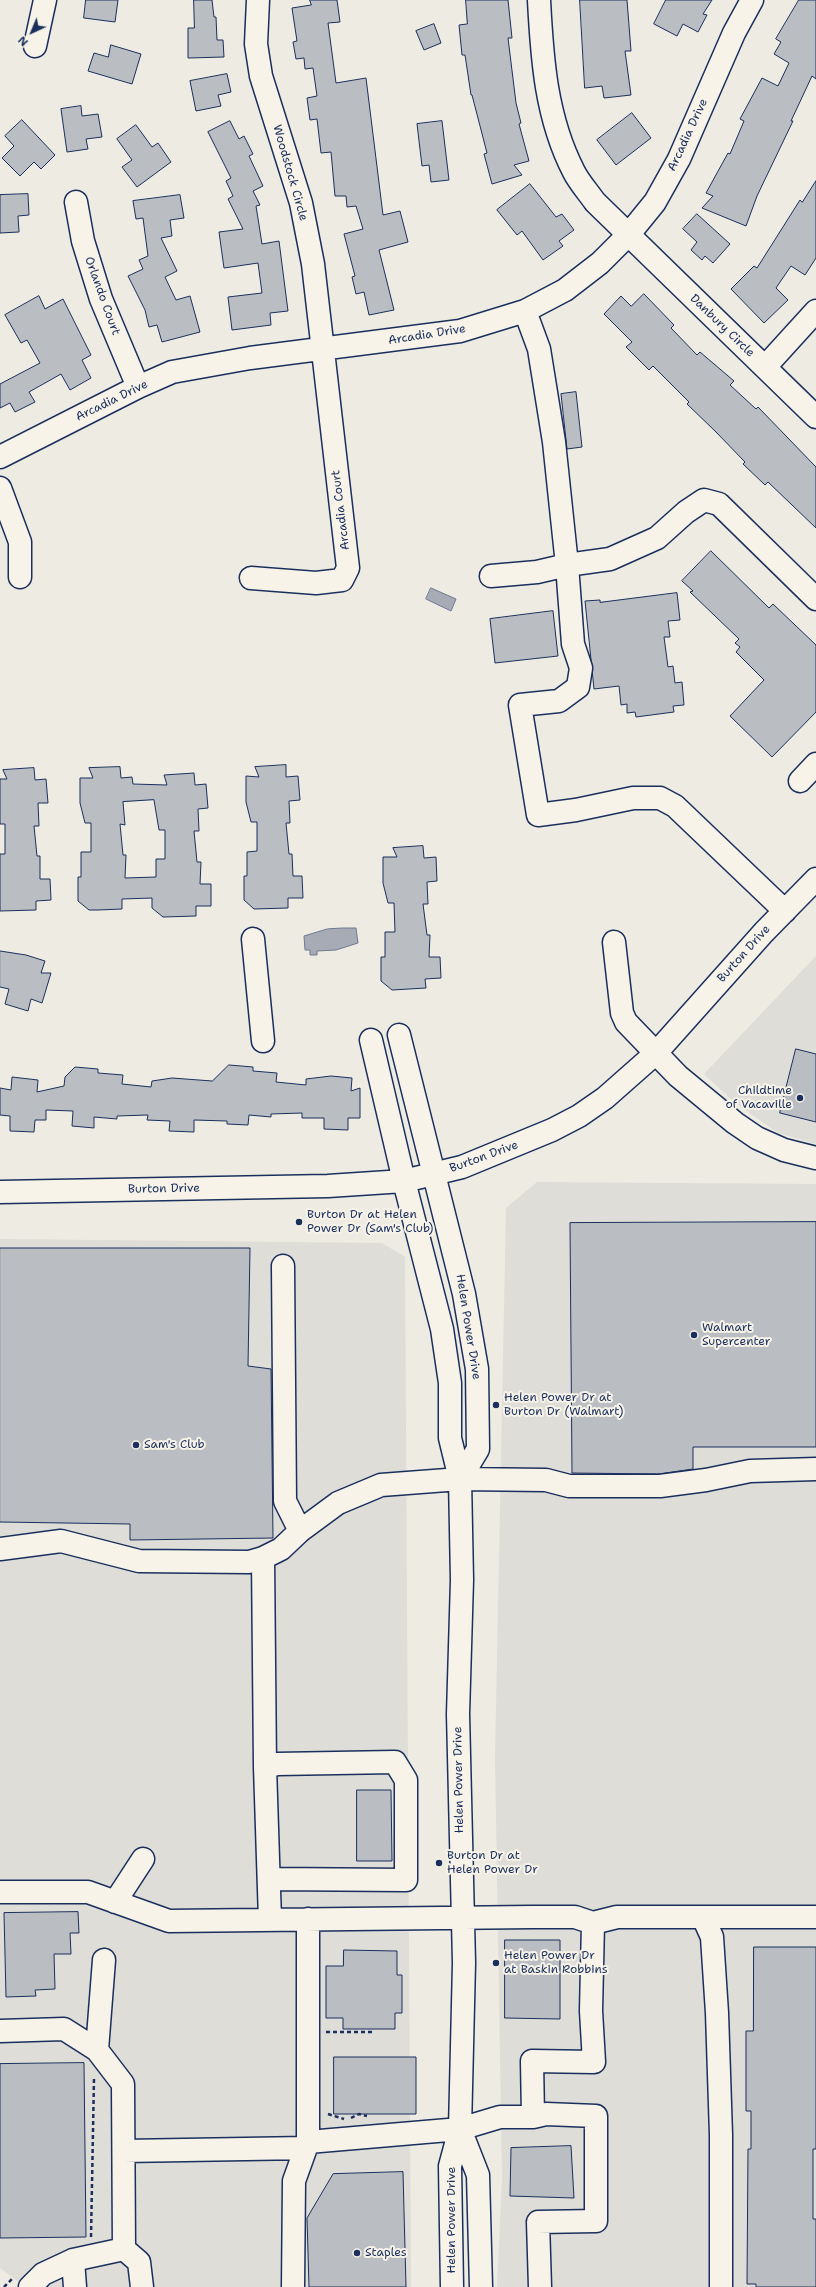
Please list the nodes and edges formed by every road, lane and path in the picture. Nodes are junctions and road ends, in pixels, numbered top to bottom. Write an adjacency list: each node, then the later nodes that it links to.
1 (45, 0): 5 (street)
2 (258, 0): 10 (street, Woodstock Circle)
3 (539, 0): 7 (street, Danbury Circle)
4 (752, 0): 7 (street, Arcadia Drive)
5 (35, 46)
6 (76, 202): 12 (street, Orlando Court)
7 (629, 234): 8 (street, Arcadia Drive); 11 (street, Danbury Circle)
8 (525, 311): 10 (street, Arcadia Drive); 16 (street)
9 (816, 311): 11 (street)
10 (323, 348): 12 (street, Arcadia Drive); 19 (street, Arcadia Court)
11 (765, 367): 13 (street, Danbury Circle)
12 (138, 387): 14 (street, Arcadia Drive)
13 (816, 417)
14 (0, 458)
15 (0, 488): 18 (street)
16 (567, 565): 17 (street); 20 (street); 24 (street)
17 (491, 576)
18 (20, 577)
19 (251, 578)
20 (816, 599)
21 (816, 764): 22 (street)
22 (800, 781)
23 (816, 879): 24 (street, Burton Drive)
24 (785, 911): 30 (street, Burton Drive)
25 (253, 939): 29 (street)
26 (614, 942): 30 (street)
27 (399, 1036): 32 (street, Helen Power Drive)
28 (371, 1040): 33 (street, Helen Power Drive)
29 (263, 1041)
30 (656, 1054): 31 (street); 32 (street, Burton Drive)
31 (816, 1158)
32 (433, 1174): 33 (street, Burton Drive); 37 (street, Helen Power Drive)
33 (404, 1181): 34 (street, Burton Drive); 37 (street, Helen Power Drive)
34 (0, 1192)
35 (283, 1266): 38 (street)
36 (816, 1469): 37 (street)
37 (460, 1479): 38 (street); 47 (street, Helen Power Drive)
38 (300, 1531): 40 (street)
39 (0, 1549): 40 (street)
40 (263, 1558): 42 (street)
41 (395, 1762): 42 (street); 44 (street); 44 (street)
42 (265, 1767): 44 (street)
43 (143, 1859): 46 (street)
44 (270, 1879): 51 (street)
45 (0, 1892): 46 (street)
46 (114, 1902): 51 (street)
47 (463, 1917): 50 (street); 52 (street); 62 (street, Helen Power Drive)
48 (703, 1917): 49 (street); 52 (street); 76 (street)
49 (816, 1917)
50 (308, 1919): 51 (street); 63 (street)
51 (270, 1920)
52 (593, 1923): 60 (street)
53 (104, 1960): 57 (street)
54 (324, 2024): 56 (path)
55 (0, 2031): 57 (street)
56 (373, 2032)
57 (97, 2050): 64 (street)
58 (94, 2077): 65 (path)
59 (323, 2110): 61 (path)
60 (533, 2117): 62 (street); 75 (street)
61 (374, 2118)
62 (460, 2129): 63 (street); 73 (street, Helen Power Drive); 74 (street, Helen Power Drive)
63 (307, 2145): 64 (street); 72 (street)
64 (124, 2151): 66 (street)
65 (91, 2239)
66 (124, 2249): 67 (street); 71 (street)
67 (73, 2260): 68 (street); 70 (street)
68 (22, 2282): 69 (path)
69 (4, 2287)
70 (75, 2287)
71 (142, 2287)
72 (293, 2287)
73 (452, 2287)
74 (481, 2287)
75 (540, 2287)
76 (721, 2287)

